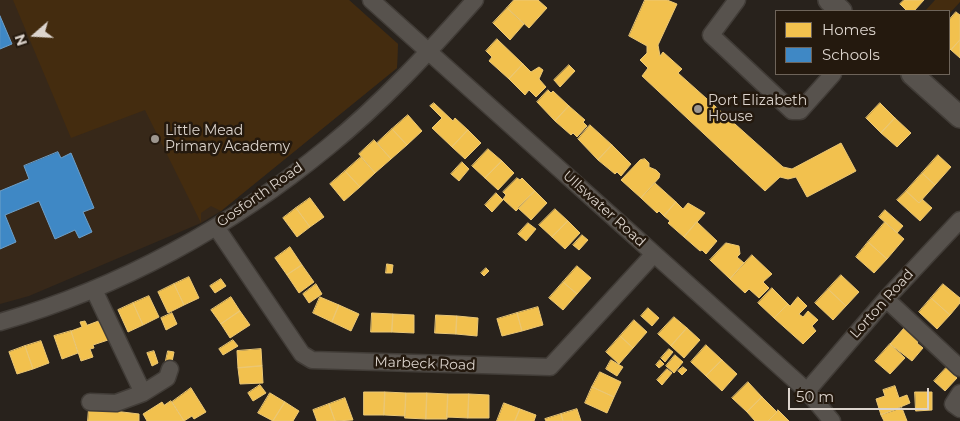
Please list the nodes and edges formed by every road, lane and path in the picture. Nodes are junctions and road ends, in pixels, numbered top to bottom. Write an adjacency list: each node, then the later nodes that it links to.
1 (371, 0): 6 (street, Ullswater Road)
2 (475, 0): 6 (street, Gosforth Road)
3 (737, 0): 7 (street)
4 (829, 0): 5 (street)
5 (841, 10)
6 (428, 52): 11 (street, Gosforth Road); 12 (street, Ullswater Road)
7 (832, 75)
8 (913, 75): 9 (street)
9 (960, 117)
10 (960, 220): 14 (street, Lorton Road)
11 (216, 227): 12 (street, Marbeck Road); 13 (street, Gosforth Road)
12 (654, 254): 18 (street, Ullswater Road)
13 (94, 290): 15 (street, Gosforth Road); 19 (street)
14 (886, 299): 16 (street); 18 (street, Lorton Road)
15 (0, 322)
16 (960, 368)
17 (170, 369): 19 (street)
18 (807, 391): 23 (street, Ullswater Road)
19 (143, 393): 21 (street)
20 (960, 393): 22 (street)
21 (90, 402)
22 (960, 409)
23 (832, 421)

